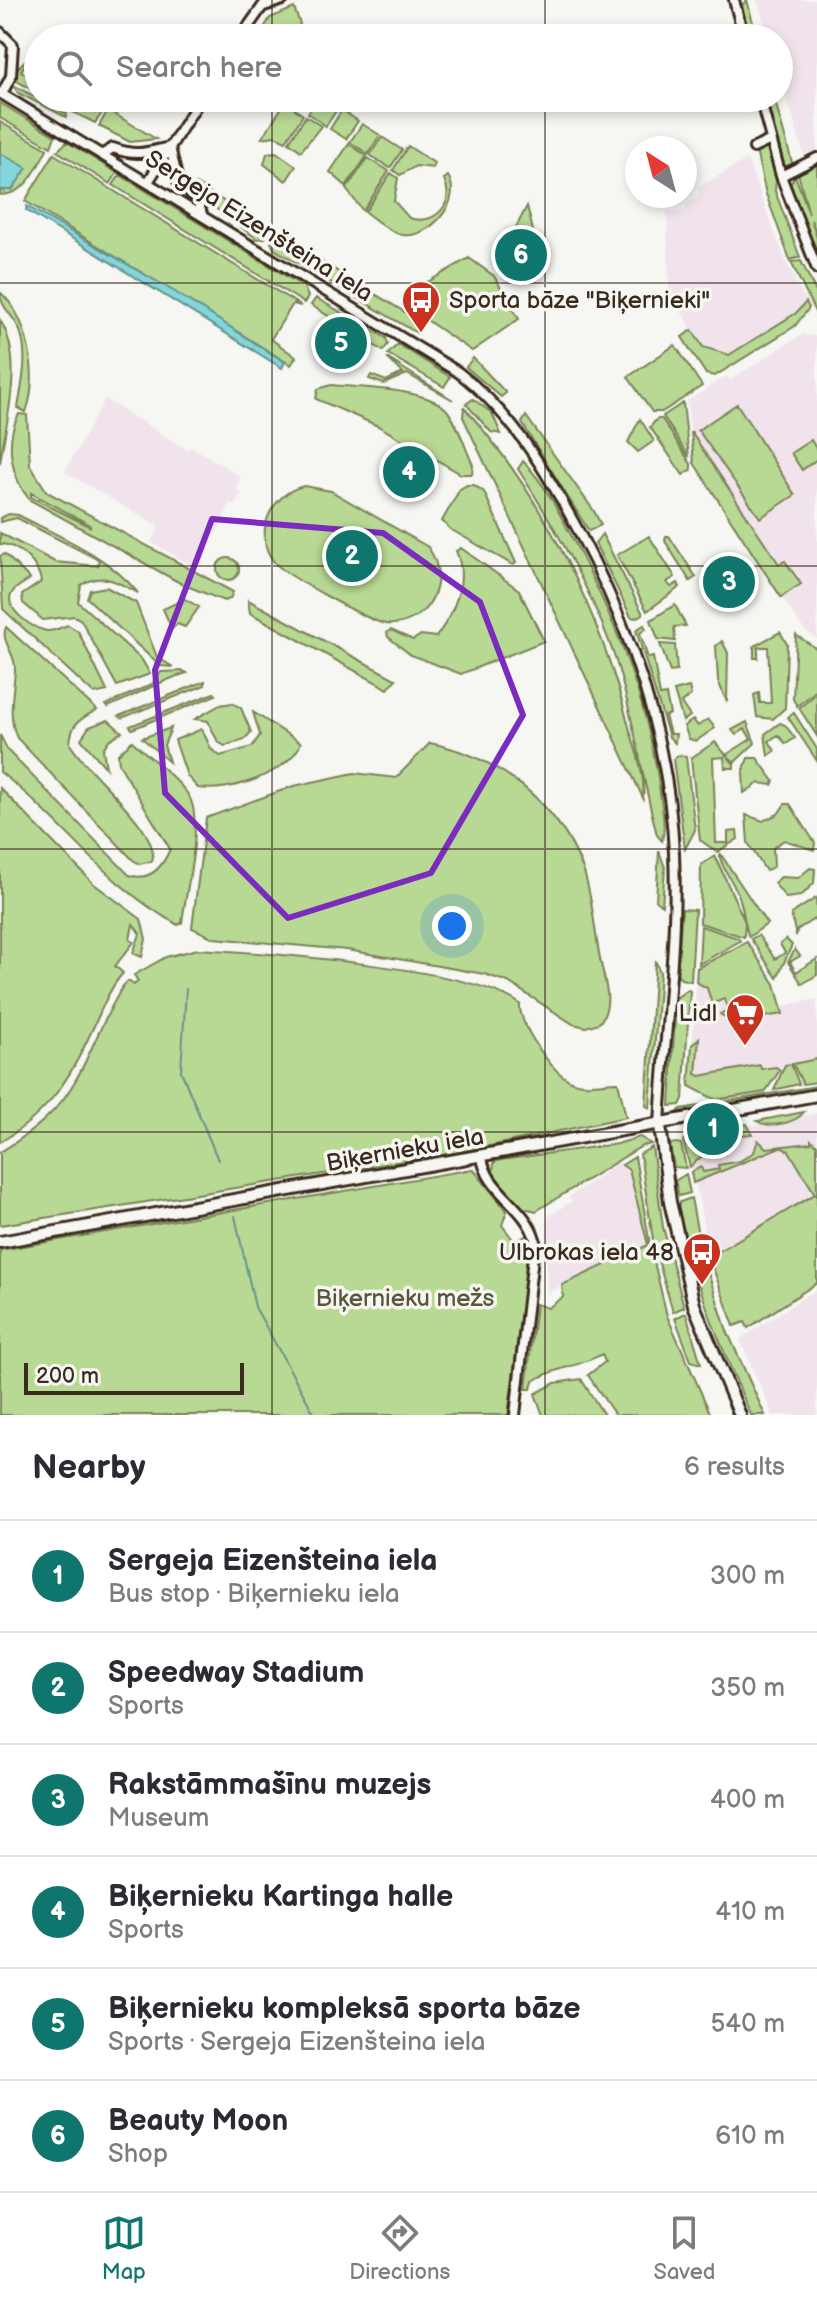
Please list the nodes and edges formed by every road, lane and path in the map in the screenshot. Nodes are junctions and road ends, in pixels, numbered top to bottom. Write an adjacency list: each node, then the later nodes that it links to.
1 (283, 0): 3 (street)
2 (734, 0): 5 (street)
3 (264, 2): 4 (street)
4 (249, 24)
5 (740, 24)
6 (0, 32): 7 (street)
7 (1, 94): 8 (street, Sergeja Eizenšteina iela)
8 (24, 108)
9 (32, 112): 15 (street, Sergeja Eizenšteina iela)
10 (192, 112): 13 (street)
11 (764, 112): 12 (street)
12 (771, 140): 14 (street); 17 (street)
13 (170, 147): 15 (street); 18 (street); 19 (street)
14 (754, 148)
15 (103, 154): 18 (street, Sergeja Eizenšteina iela)
16 (817, 158): 17 (street)
17 (781, 176): 20 (street)
18 (148, 182): 19 (street, Sergeja Eizenšteina iela)
19 (202, 214): 22 (street, Sergeja Eizenšteina iela)
20 (817, 269)
21 (817, 1095): 22 (main road, Biķernieku iela)
22 (660, 1126): 23 (main road, Biķernieku iela); 26 (main road)
23 (482, 1157): 24 (main road, Biķernieku iela); 25 (street)
24 (0, 1242)
25 (515, 1415)
26 (740, 1415)

